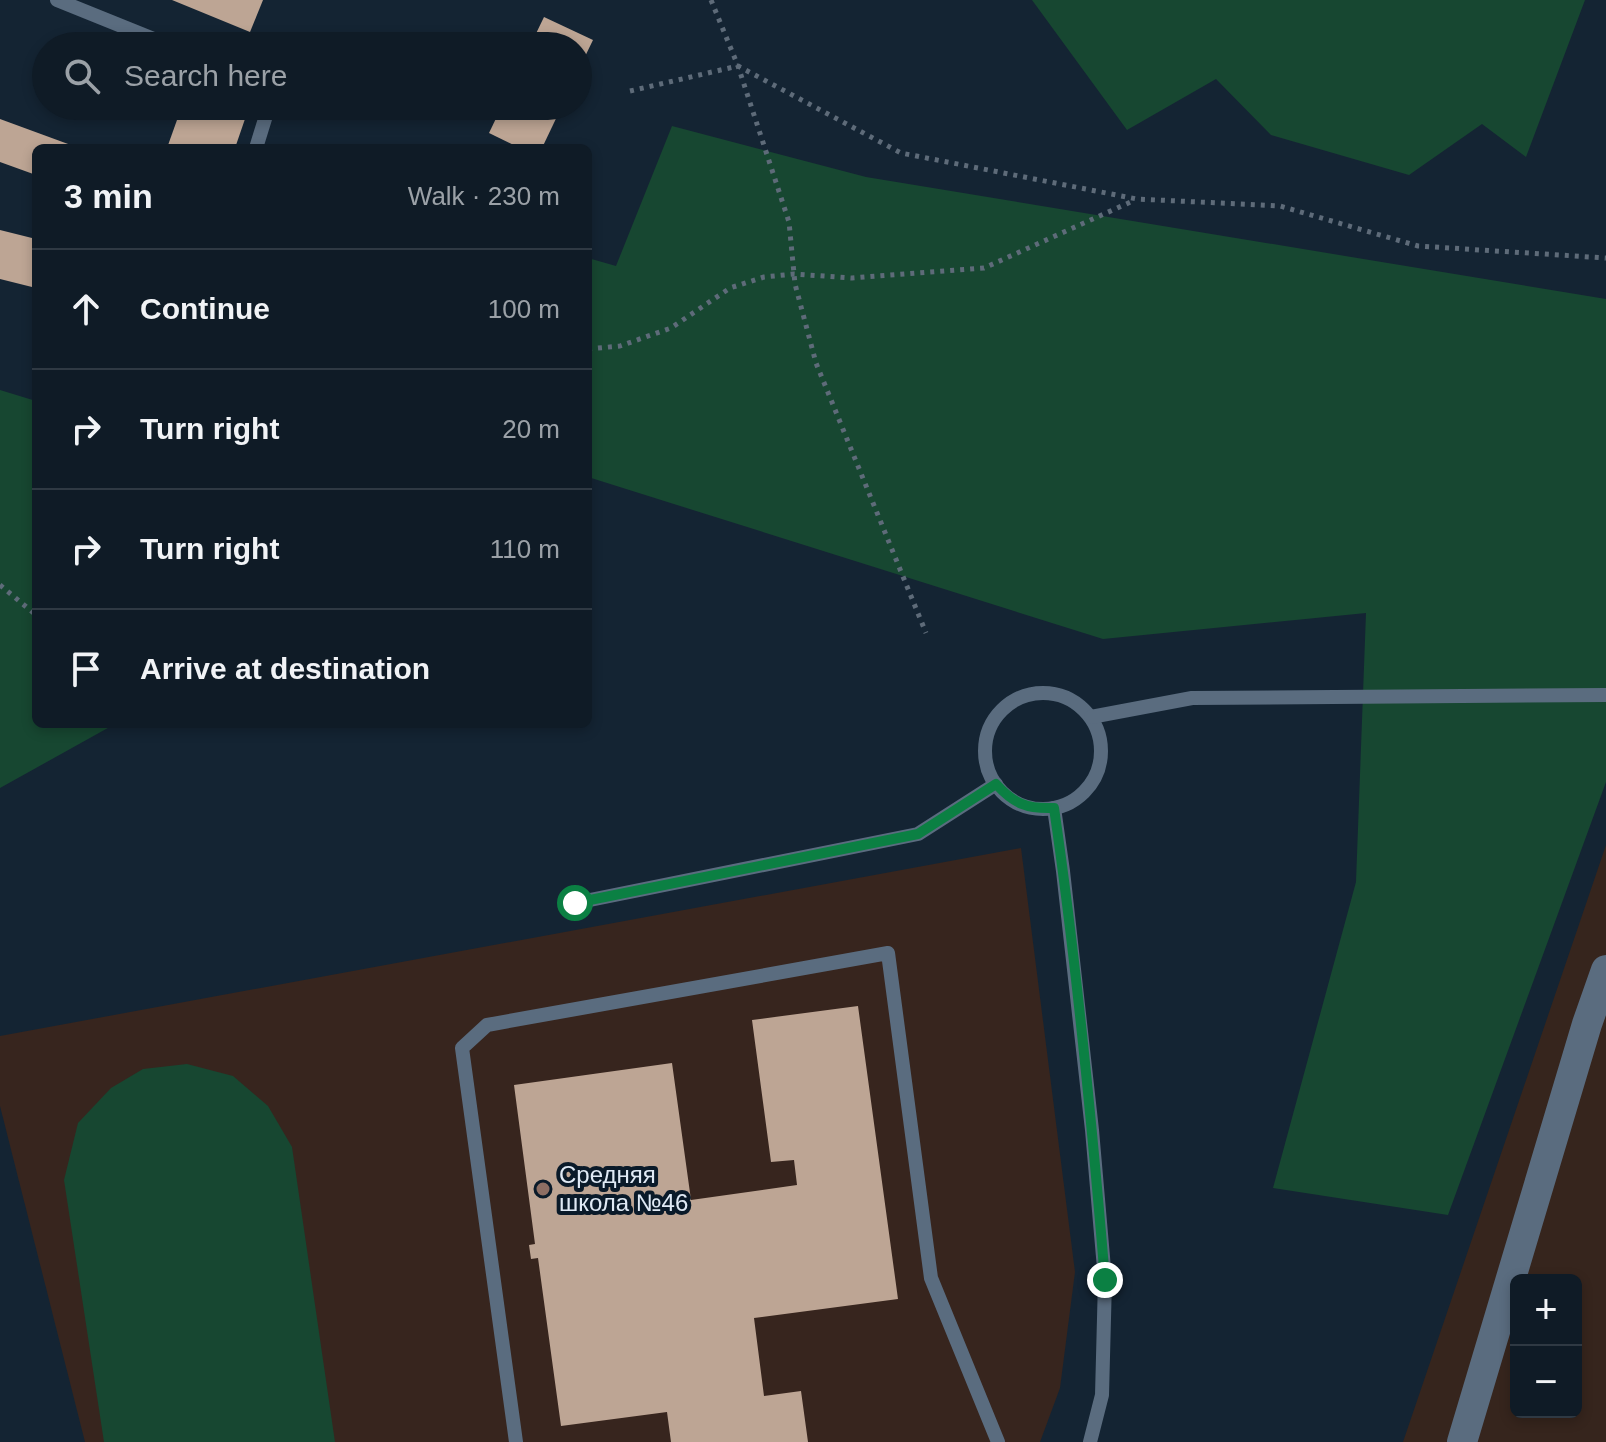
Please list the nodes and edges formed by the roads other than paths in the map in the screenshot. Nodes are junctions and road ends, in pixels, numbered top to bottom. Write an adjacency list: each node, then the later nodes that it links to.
1 (57, 0): 2 (lane)
2 (136, 32)
3 (265, 120): 4 (lane)
4 (257, 144)
5 (1606, 695): 6 (lane)
6 (1091, 717): 7 (lane); 8 (lane)
7 (996, 784): 8 (lane); 9 (lane)
8 (1054, 808): 13 (lane)
9 (575, 903)
10 (1606, 970): 14 (street)
11 (516, 1442): 12 (lane)
12 (998, 1442)
13 (1090, 1442)
14 (1462, 1442)

